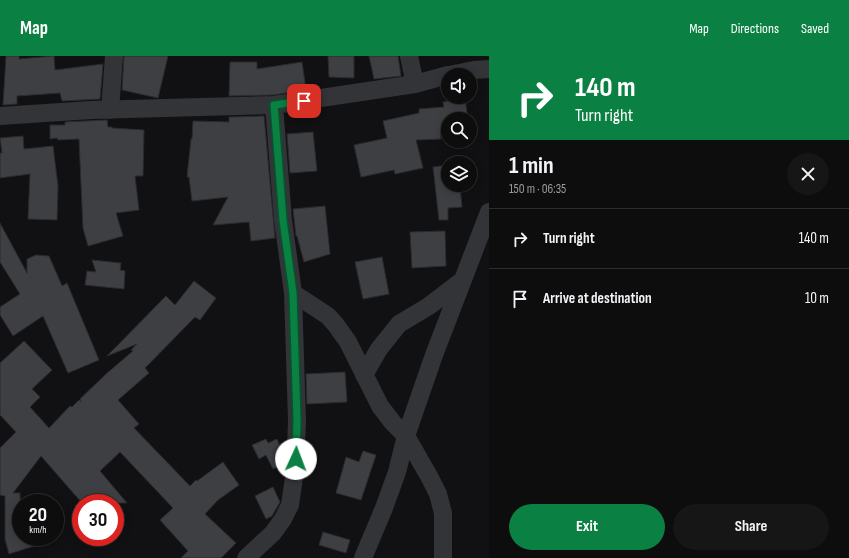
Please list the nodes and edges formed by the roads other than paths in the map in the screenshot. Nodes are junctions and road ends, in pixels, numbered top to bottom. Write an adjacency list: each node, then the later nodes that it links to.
1 (114, 56): 8 (street)
2 (409, 56): 6 (street)
3 (489, 69): 4 (street)
4 (477, 70)
5 (441, 77): 6 (street)
6 (415, 84): 7 (street)
7 (274, 105): 8 (street); 12 (street)
8 (110, 110): 9 (street)
9 (0, 116)
10 (489, 212): 11 (street)
11 (463, 280): 13 (street); 14 (street)
12 (293, 293): 13 (street); 15 (street)
13 (364, 375): 14 (street)
14 (406, 436): 16 (street); 17 (street)
15 (246, 558)
16 (363, 558)
17 (443, 558)

